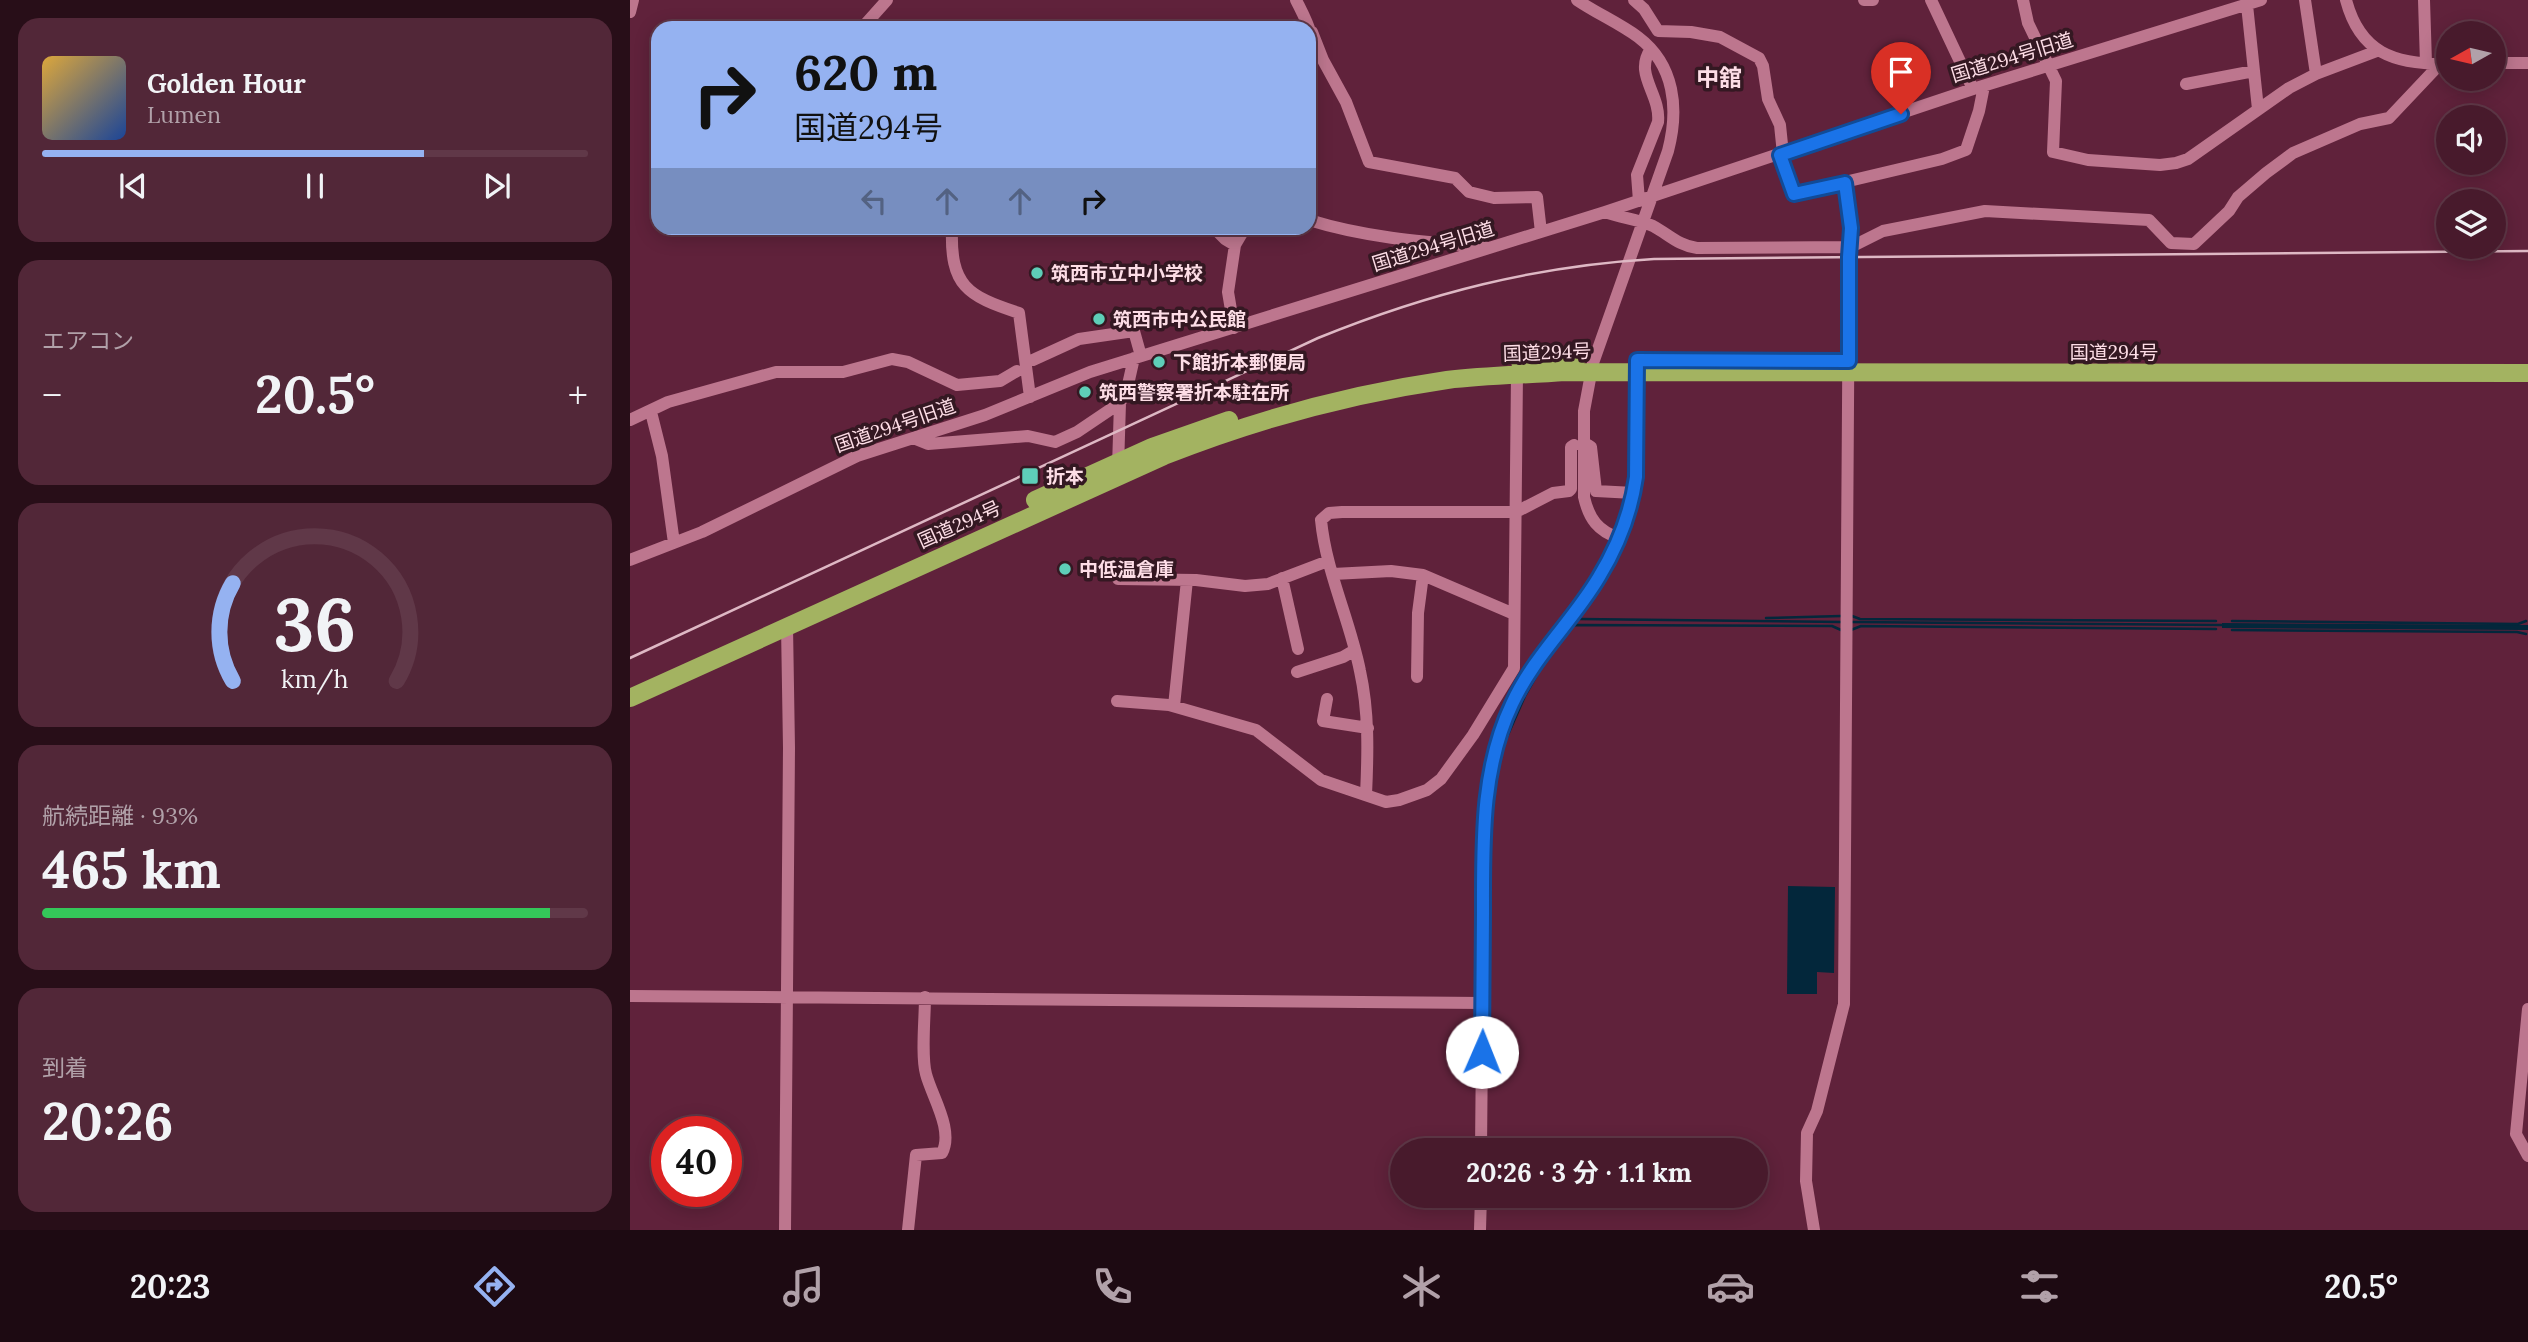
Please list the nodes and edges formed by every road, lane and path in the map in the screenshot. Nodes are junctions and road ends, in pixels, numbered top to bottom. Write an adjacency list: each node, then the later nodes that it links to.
1 (633, 0): 14 (street)
2 (887, 0): 15 (street)
3 (1296, 0): 16 (street)
4 (1577, 0): 18 (street)
5 (1634, 0): 31 (street)
6 (1864, 0): 7 (street)
7 (1873, 0)
8 (1931, 0): 29 (street)
9 (2023, 0): 24 (street)
10 (2305, 0): 27 (street)
11 (2346, 0): 19 (street)
12 (2424, 0): 20 (street)
13 (2255, 1): 24 (street, 国道294号旧道); 25 (street)
14 (630, 12)
15 (868, 21)
16 (1306, 21)
17 (1316, 39): 36 (street)
18 (1651, 49): 33 (street); 62 (street)
19 (2377, 51): 20 (street); 27 (street)
20 (2426, 63): 23 (street)
21 (2506, 63): 22 (street)
22 (2528, 63)
23 (2436, 64)
24 (2048, 66): 29 (street, 国道294号旧道); 30 (street)
25 (2254, 71): 28 (street); 30 (street)
26 (2436, 72): 41 (street)
27 (2316, 74): 30 (street)
28 (2186, 84)
29 (1978, 88): 31 (street, 国道294号旧道); 32 (street)
30 (2258, 109)
31 (1781, 154): 32 (street); 33 (street, 国道294号旧道)
32 (1845, 183): 41 (street)
33 (1639, 201): 34 (street, 国道294号旧道)
34 (1605, 212): 36 (street, 国道294号旧道); 41 (street)
35 (1316, 221): 42 (street)
36 (1541, 232): 42 (street, 国道294号旧道)
37 (953, 235): 49 (street)
38 (1221, 235): 40 (street)
39 (1241, 235): 40 (street)
40 (1235, 245): 43 (street)
41 (1850, 247): 48 (street)
42 (1492, 248): 43 (street, 国道294号旧道)
43 (1234, 328): 44 (street, 国道294号旧道)
44 (1138, 357): 45 (street); 52 (street, 国道294号旧道); 53 (street)
45 (1033, 360)
46 (2528, 363): 48 (highway, 国道294号)
47 (1637, 366): 48 (highway, 国道294号); 50 (highway, 国道294号); 59 (highway, 国道294号); 60 (street)
48 (1849, 367): 51 (highway, 国道294号); 96 (street)
49 (1022, 373): 52 (street); 54 (street)
50 (1517, 373): 59 (highway, 国道294号); 61 (street)
51 (2528, 373)
52 (1030, 397): 56 (street, 国道294号旧道)
53 (1120, 403): 56 (street); 59 (street)
54 (651, 412): 55 (street); 63 (street)
55 (630, 420)
56 (913, 438): 63 (street, 国道294号旧道)
57 (1574, 445): 61 (street)
58 (1588, 445): 60 (street)
59 (1118, 468): 71 (highway, 国道294号); 76 (highway, 国道294号)
60 (1633, 493): 62 (street)
61 (1516, 512): 65 (street); 70 (street)
62 (1619, 538): 83 (street)
63 (674, 543): 64 (street, 国道294号旧道)
64 (630, 559)
65 (1331, 567): 66 (street); 67 (street); 73 (street)
66 (1423, 575): 70 (street); 75 (street)
67 (1282, 578): 69 (street); 72 (street)
68 (1118, 579): 69 (street)
69 (1187, 580): 80 (street)
70 (1514, 614): 82 (street)
71 (787, 626): 77 (highway, 国道294号); 86 (street)
72 (1298, 649)
73 (1355, 650): 74 (street); 81 (street)
74 (1297, 672)
75 (1417, 677)
76 (630, 685)
77 (630, 698)
78 (1327, 699): 81 (street)
79 (1117, 701): 80 (street)
80 (1174, 706): 84 (street)
81 (1368, 728): 84 (street)
82 (1472, 735): 83 (street); 84 (street)
83 (1497, 742): 88 (street)
84 (1366, 795)
85 (630, 996): 86 (street)
86 (786, 996): 87 (street); 93 (street)
87 (925, 997): 88 (street); 94 (street)
88 (1483, 1003): 90 (street)
89 (2528, 1009): 91 (street)
90 (1481, 1138)
91 (2528, 1157)
92 (1481, 1208): 95 (street)
93 (785, 1230)
94 (908, 1230)
95 (1480, 1230)
96 (1814, 1230)

